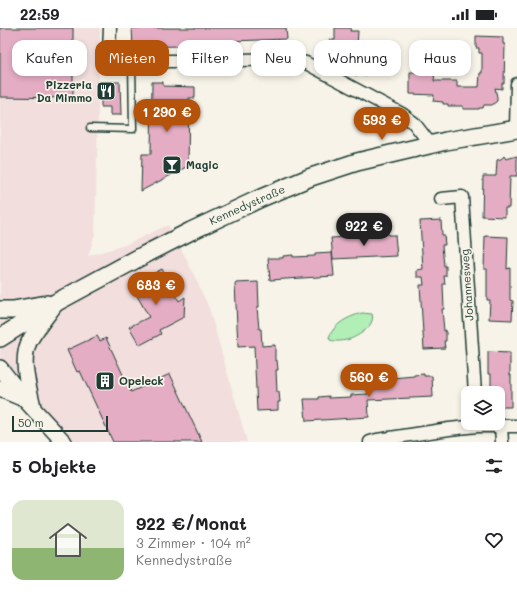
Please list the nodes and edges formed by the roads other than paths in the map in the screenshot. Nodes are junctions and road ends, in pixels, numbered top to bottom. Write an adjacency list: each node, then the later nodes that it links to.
1 (110, 28): 2 (street)
2 (110, 40)
3 (169, 60): 8 (street)
4 (132, 76): 6 (lane)
5 (517, 84): 7 (street)
6 (90, 128)
7 (517, 129): 8 (main road, Kennedystraße)
8 (431, 145): 10 (main road, Kennedystraße)
9 (441, 198): 14 (street, Johannesweg)
10 (57, 302): 11 (main road); 12 (main road, Kennedystraße); 16 (street)
11 (0, 310)
12 (0, 338)
13 (0, 368): 16 (street)
14 (475, 386)
15 (0, 389): 16 (street)
16 (30, 404): 21 (street)
17 (505, 426): 18 (street)
18 (517, 426)
19 (461, 427): 22 (street)
20 (501, 430): 23 (street)
21 (64, 442)
22 (370, 442)
23 (502, 442)

